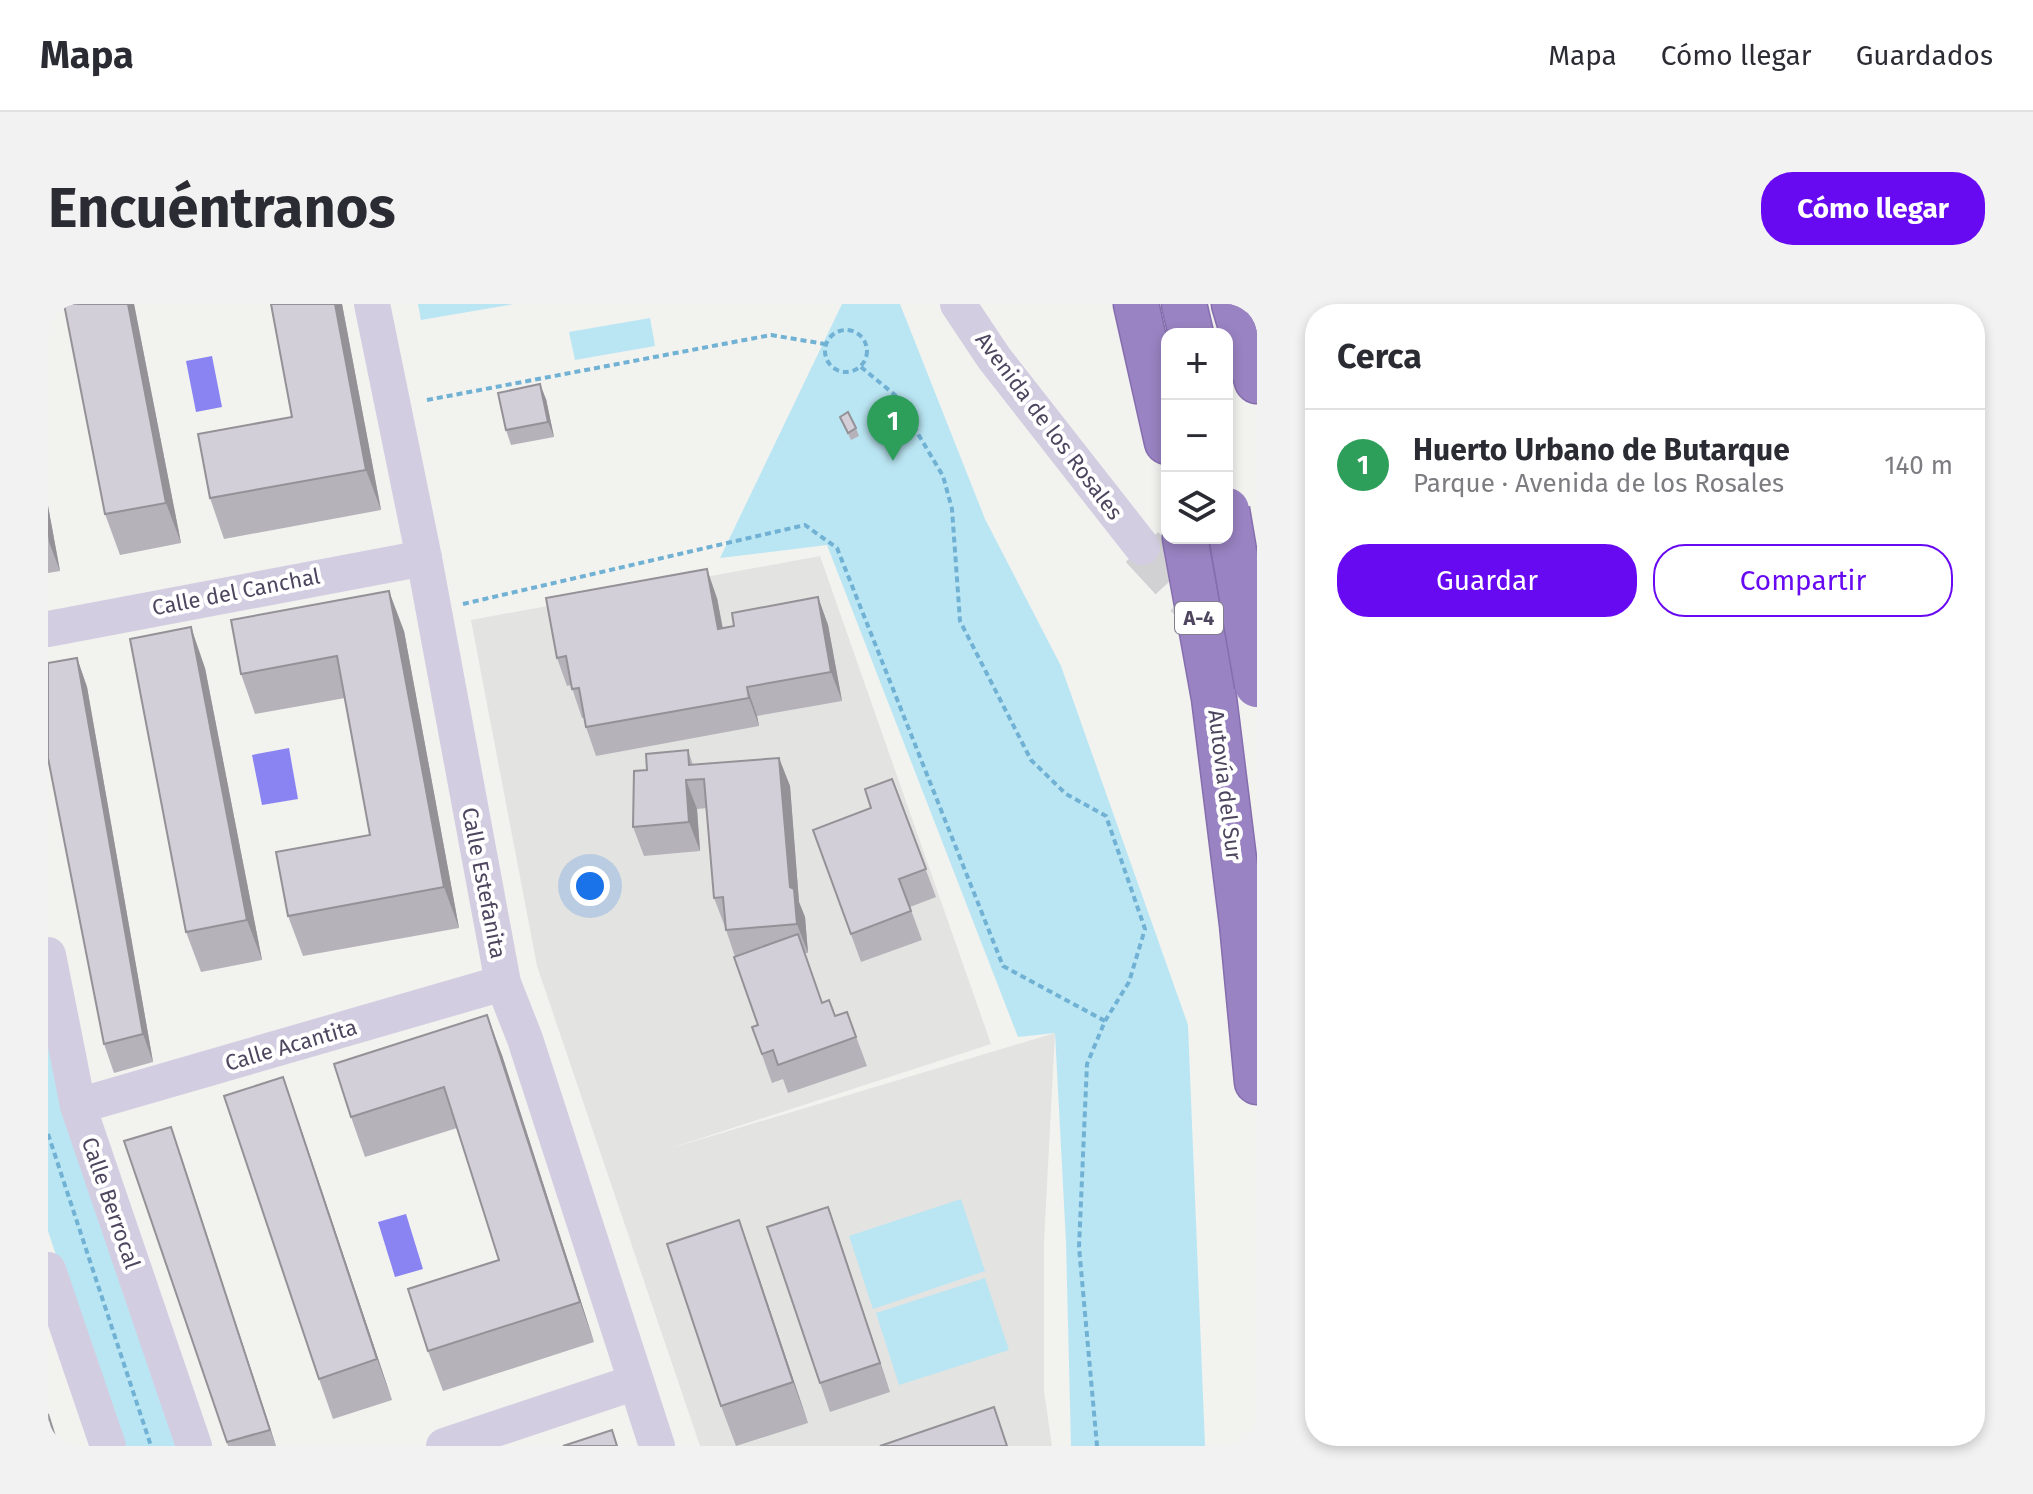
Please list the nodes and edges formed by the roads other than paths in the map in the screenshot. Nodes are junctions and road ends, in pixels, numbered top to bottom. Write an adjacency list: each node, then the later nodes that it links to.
1 (372, 304): 12 (street, Calle Estefanita)
2 (958, 304): 11 (street, Avenida de los Rosales)
3 (1136, 304): 8 (highway)
4 (1184, 304): 6 (highway)
5 (1234, 304): 7 (highway)
6 (1190, 328)
7 (1257, 381)
8 (1161, 415)
9 (1186, 544): 17 (highway, Autovía del Sur / A-4)
10 (1233, 544): 14 (highway, A-4, bridge)
11 (1142, 547)
12 (424, 558): 13 (street, Calle del Canchal); 16 (street, Calle Estefanita)
13 (48, 629)
14 (1257, 685)
15 (48, 955): 18 (street, Calle Berrocal)
16 (503, 983): 18 (street, Calle Acantita); 20 (street, Calle Estefanita)
17 (1257, 1082)
18 (78, 1106): 22 (street, Calle Berrocal)
19 (48, 1270): 21 (street)
20 (636, 1382): 23 (street); 24 (street, Calle Estefanita)
21 (108, 1446)
22 (194, 1446)
23 (444, 1446)
24 (657, 1446)

